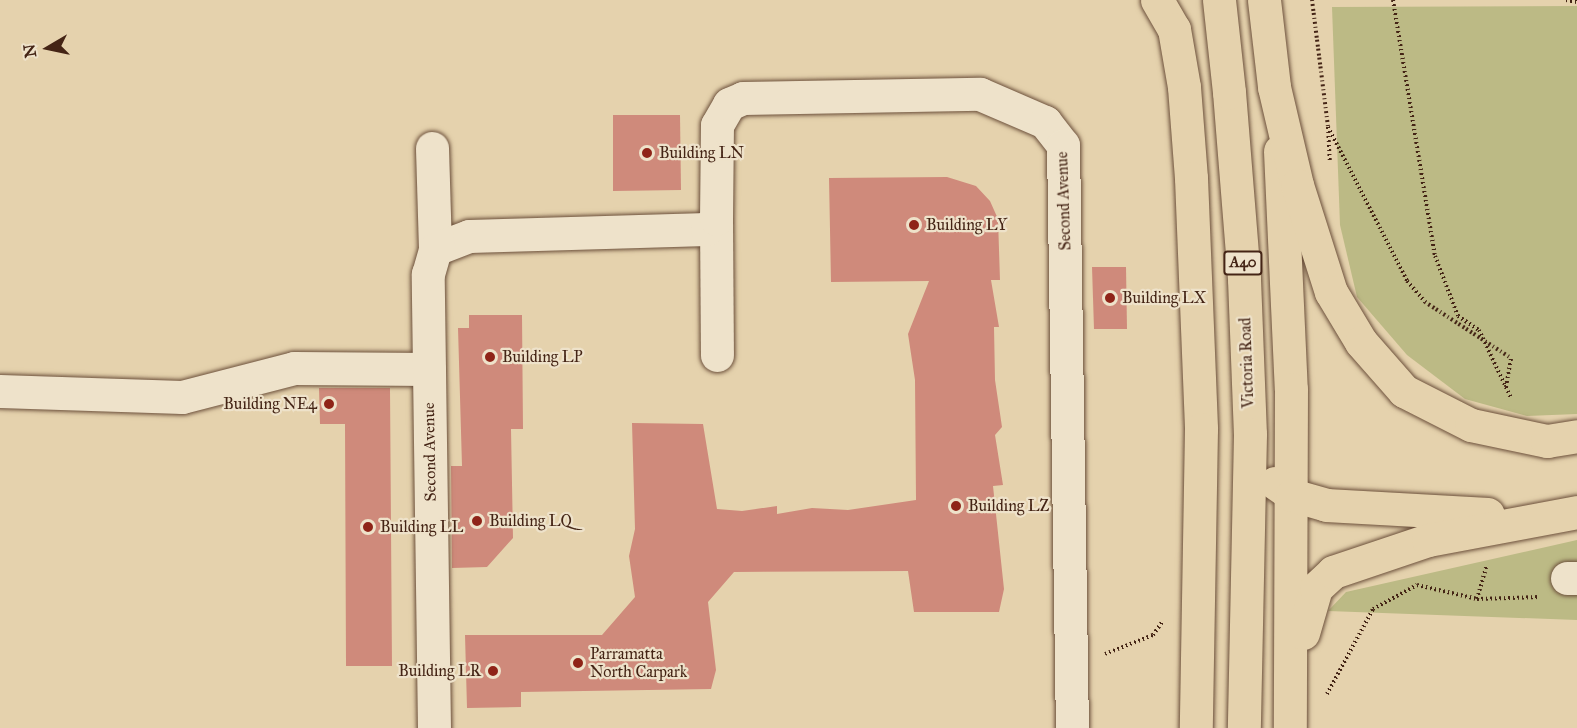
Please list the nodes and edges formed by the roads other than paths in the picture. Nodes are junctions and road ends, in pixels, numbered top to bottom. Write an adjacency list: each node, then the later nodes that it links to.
1 (1157, 0): 18 (main road)
2 (1219, 0): 11 (main road, Victoria Road / A40)
3 (1264, 0): 4 (main road)
4 (1274, 87): 12 (main road); 13 (main road)
5 (432, 148): 7 (street, Second Avenue)
6 (716, 219): 7 (street); 8 (street, Second Avenue); 17 (street, Second Avenue)
7 (435, 249): 9 (street, Second Avenue)
8 (717, 355)
9 (429, 369): 10 (street); 16 (street, Second Avenue)
10 (0, 391)
11 (1250, 434): 13 (main road); 19 (main road, Victoria Road)
12 (1577, 436)
13 (1292, 495): 14 (main road); 15 (main road)
14 (1563, 513): 15 (main road)
15 (1292, 669): 20 (main road)
16 (434, 728)
17 (1072, 728)
18 (1196, 728)
19 (1244, 728)
20 (1290, 728)

